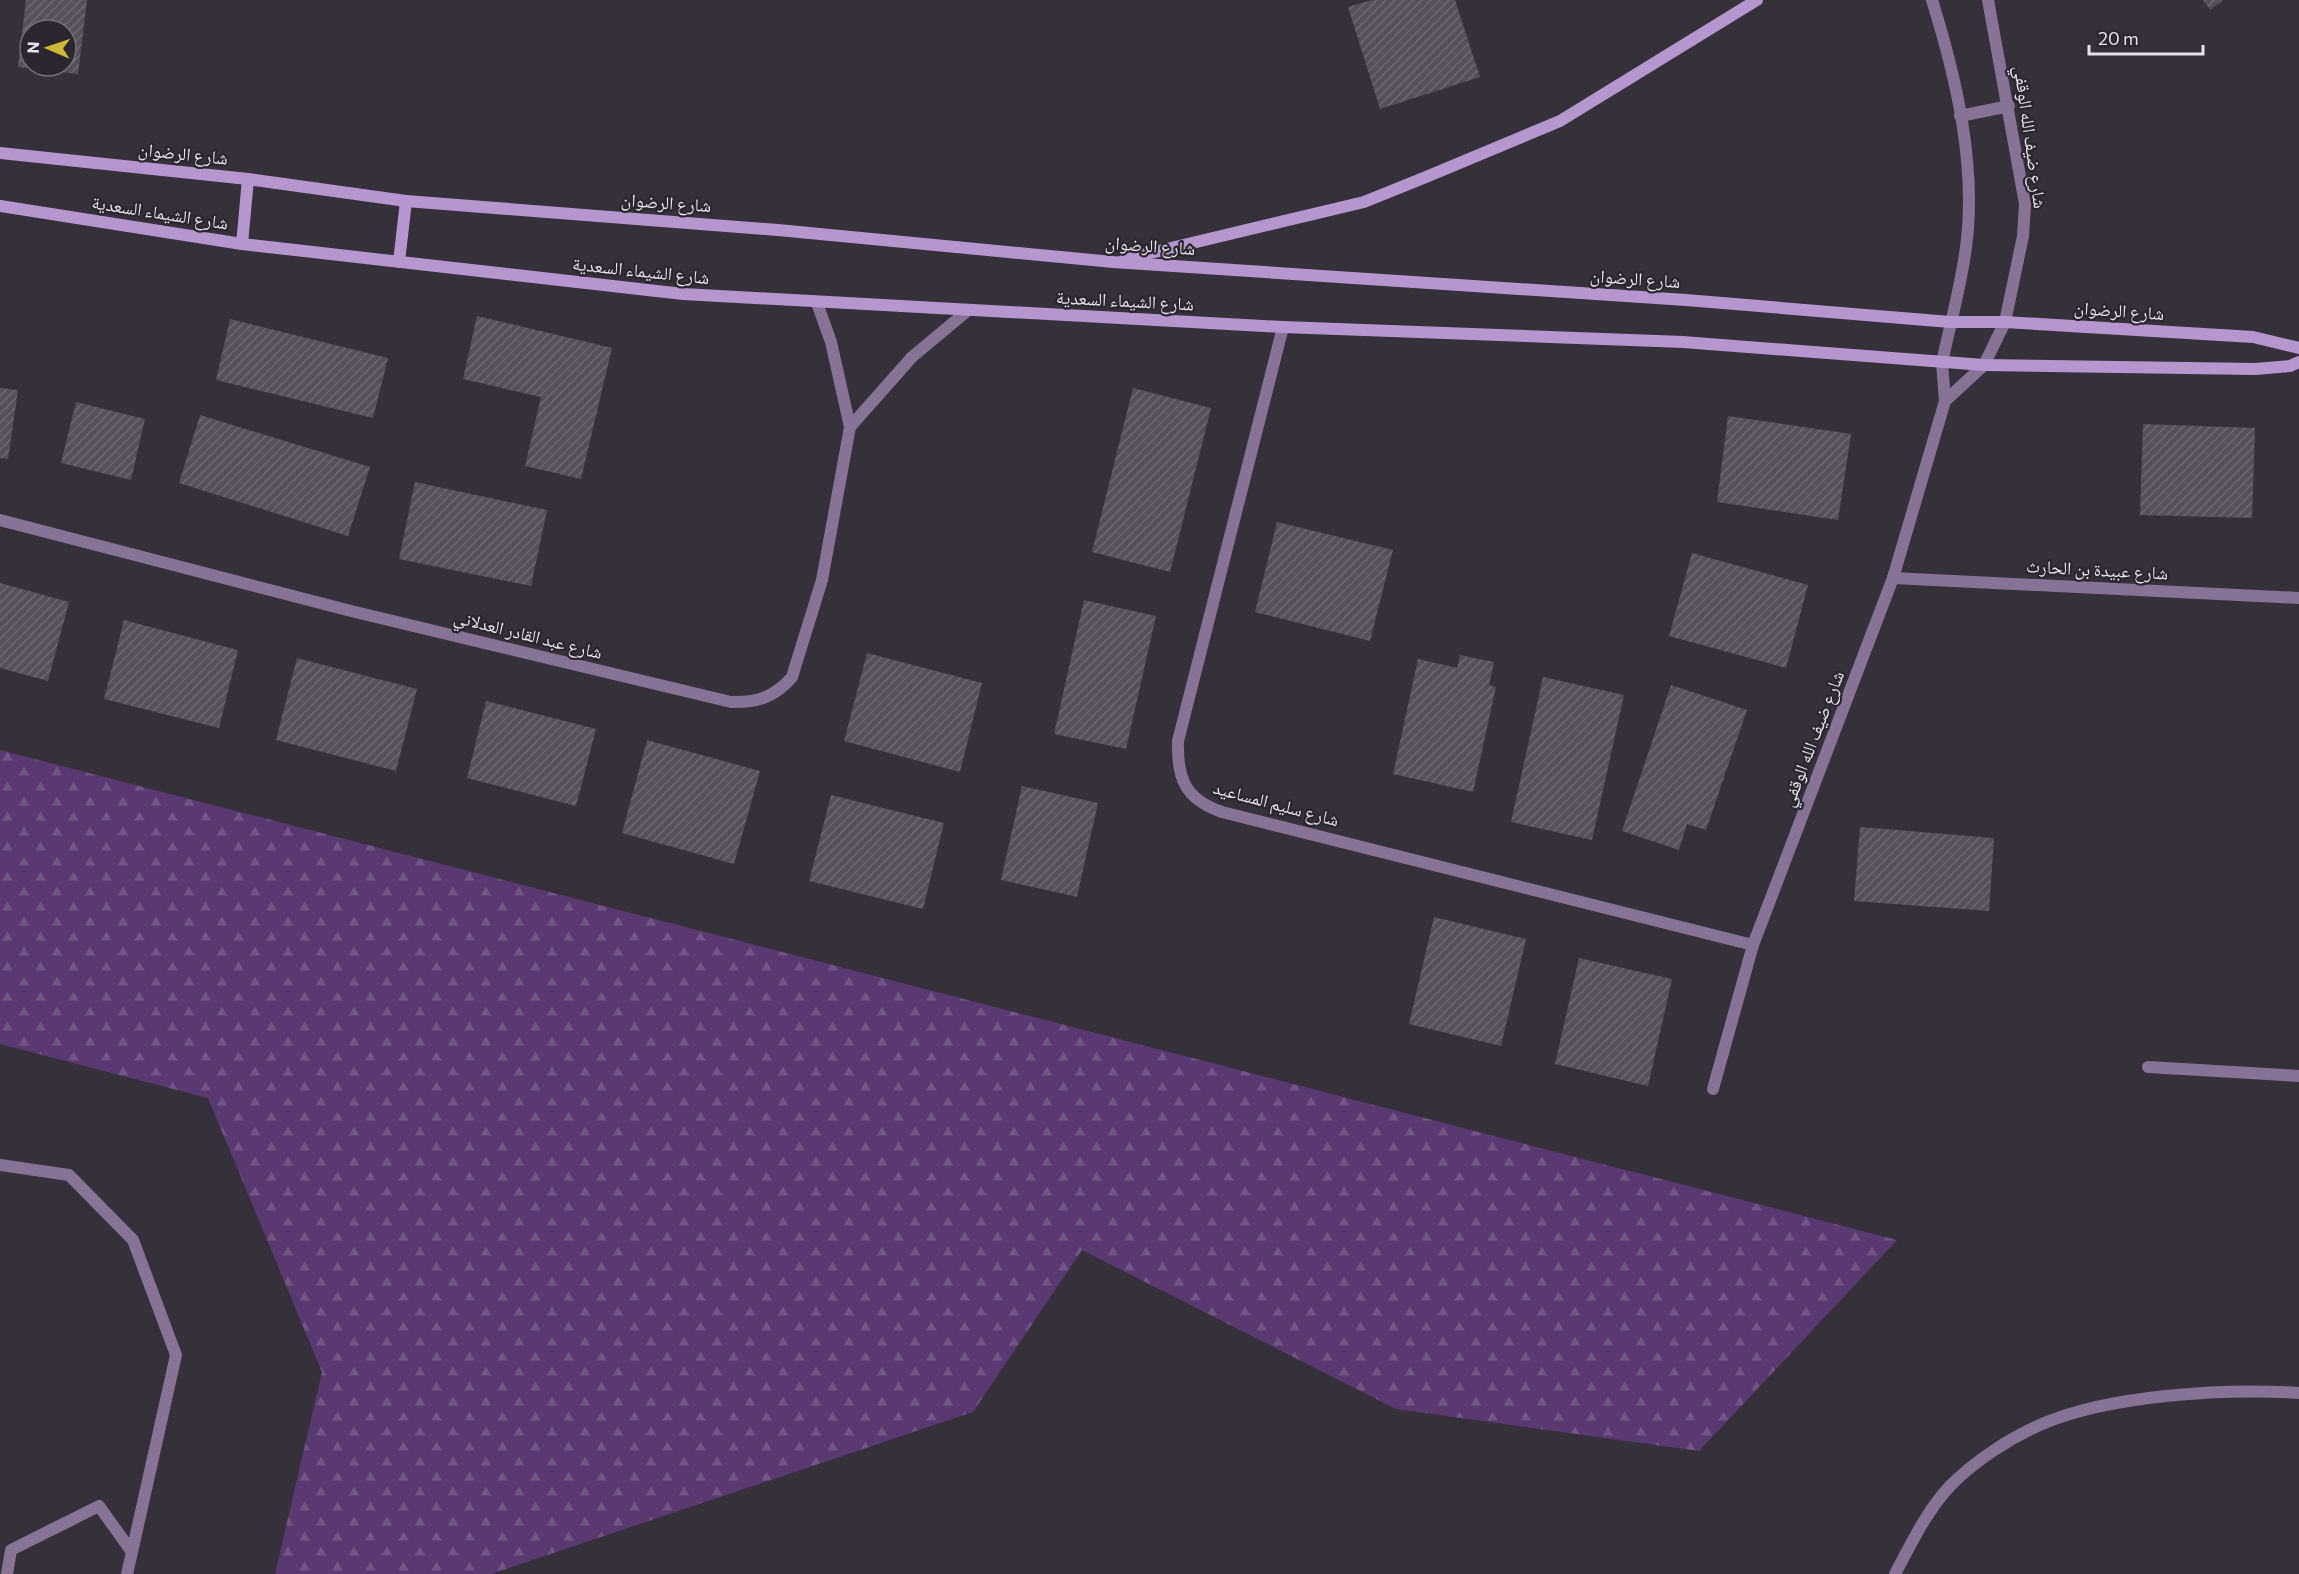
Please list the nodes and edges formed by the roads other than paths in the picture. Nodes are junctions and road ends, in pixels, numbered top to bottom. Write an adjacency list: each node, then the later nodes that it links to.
1 (1757, 0): 12 (main road)
2 (1932, 0): 5 (street, شارع ضيف الله الوقفي)
3 (1988, 0): 4 (street, شارع ضيف الله الوقفي)
4 (2009, 106): 5 (street); 16 (street, شارع ضيف الله الوقفي)
5 (1960, 116): 15 (street, شارع ضيف الله الوقفي)
6 (0, 153): 7 (main road, شارع الرضوان)
7 (248, 179): 8 (main road, شارع الرضوان); 10 (main road)
8 (406, 201): 11 (main road); 12 (main road, شارع الرضوان)
9 (0, 206): 10 (main road, شارع الشيماء السعدية)
10 (242, 244): 11 (main road, شارع الشيماء السعدية)
11 (399, 262): 13 (main road, شارع الشيماء السعدية)
12 (1113, 262): 15 (main road, شارع الرضوان)
13 (817, 303): 14 (main road, شارع الشيماء السعدية); 23 (street, شارع عبد القادر العدلاني)
14 (966, 312): 17 (main road, شارع الشيماء السعدية); 23 (street)
15 (1950, 322): 16 (main road, شارع الرضوان); 20 (street, شارع ضيف الله الوقفي)
16 (2005, 322): 18 (main road, شارع الرضوان); 21 (street, شارع ضيف الله الوقفي)
17 (1283, 327): 20 (main road); 27 (street, شارع سليم المساعيد)
18 (2299, 348)
19 (2299, 362): 21 (main road)
20 (1942, 363): 21 (main road); 22 (street, شارع ضيف الله الوقفي)
21 (1984, 365): 22 (street, شارع ضيف الله الوقفي)
22 (1945, 401): 25 (street, شارع ضيف الله الوقفي)
23 (850, 427): 24 (street, شارع عبد القادر العدلاني)
24 (0, 520)
25 (1893, 579): 26 (street, شارع عبيدة بن الحارث); 27 (street, شارع ضيف الله الوقفي)
26 (2299, 598)
27 (1753, 945): 30 (street, شارع ضيف الله الوقفي)
28 (2148, 1067): 29 (street)
29 (2299, 1076)
30 (1713, 1089)
31 (0, 1165): 33 (street)
32 (2299, 1394): 36 (street)
33 (132, 1552): 34 (street); 35 (street)
34 (7, 1574)
35 (127, 1574)
36 (1895, 1574)

